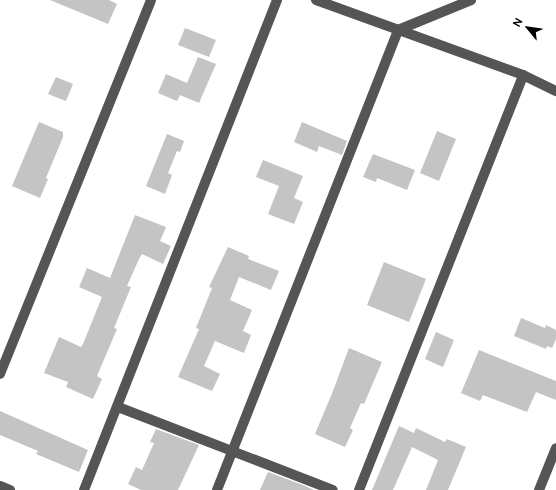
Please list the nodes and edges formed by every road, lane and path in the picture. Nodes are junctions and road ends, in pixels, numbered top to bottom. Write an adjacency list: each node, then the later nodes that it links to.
1 (151, 0): 8 (street)
2 (277, 0): 9 (street)
3 (316, 0): 5 (street)
4 (471, 0): 5 (street)
5 (398, 30): 6 (street); 11 (street)
6 (523, 75): 7 (street); 17 (street)
7 (555, 90)
8 (0, 374)
9 (118, 407): 11 (street); 14 (street)
10 (556, 448): 18 (street)
11 (233, 451): 15 (street); 16 (street)
12 (0, 486): 13 (street)
13 (10, 490)
14 (84, 490)
15 (217, 490)
16 (333, 490)
17 (359, 490)
18 (539, 490)

